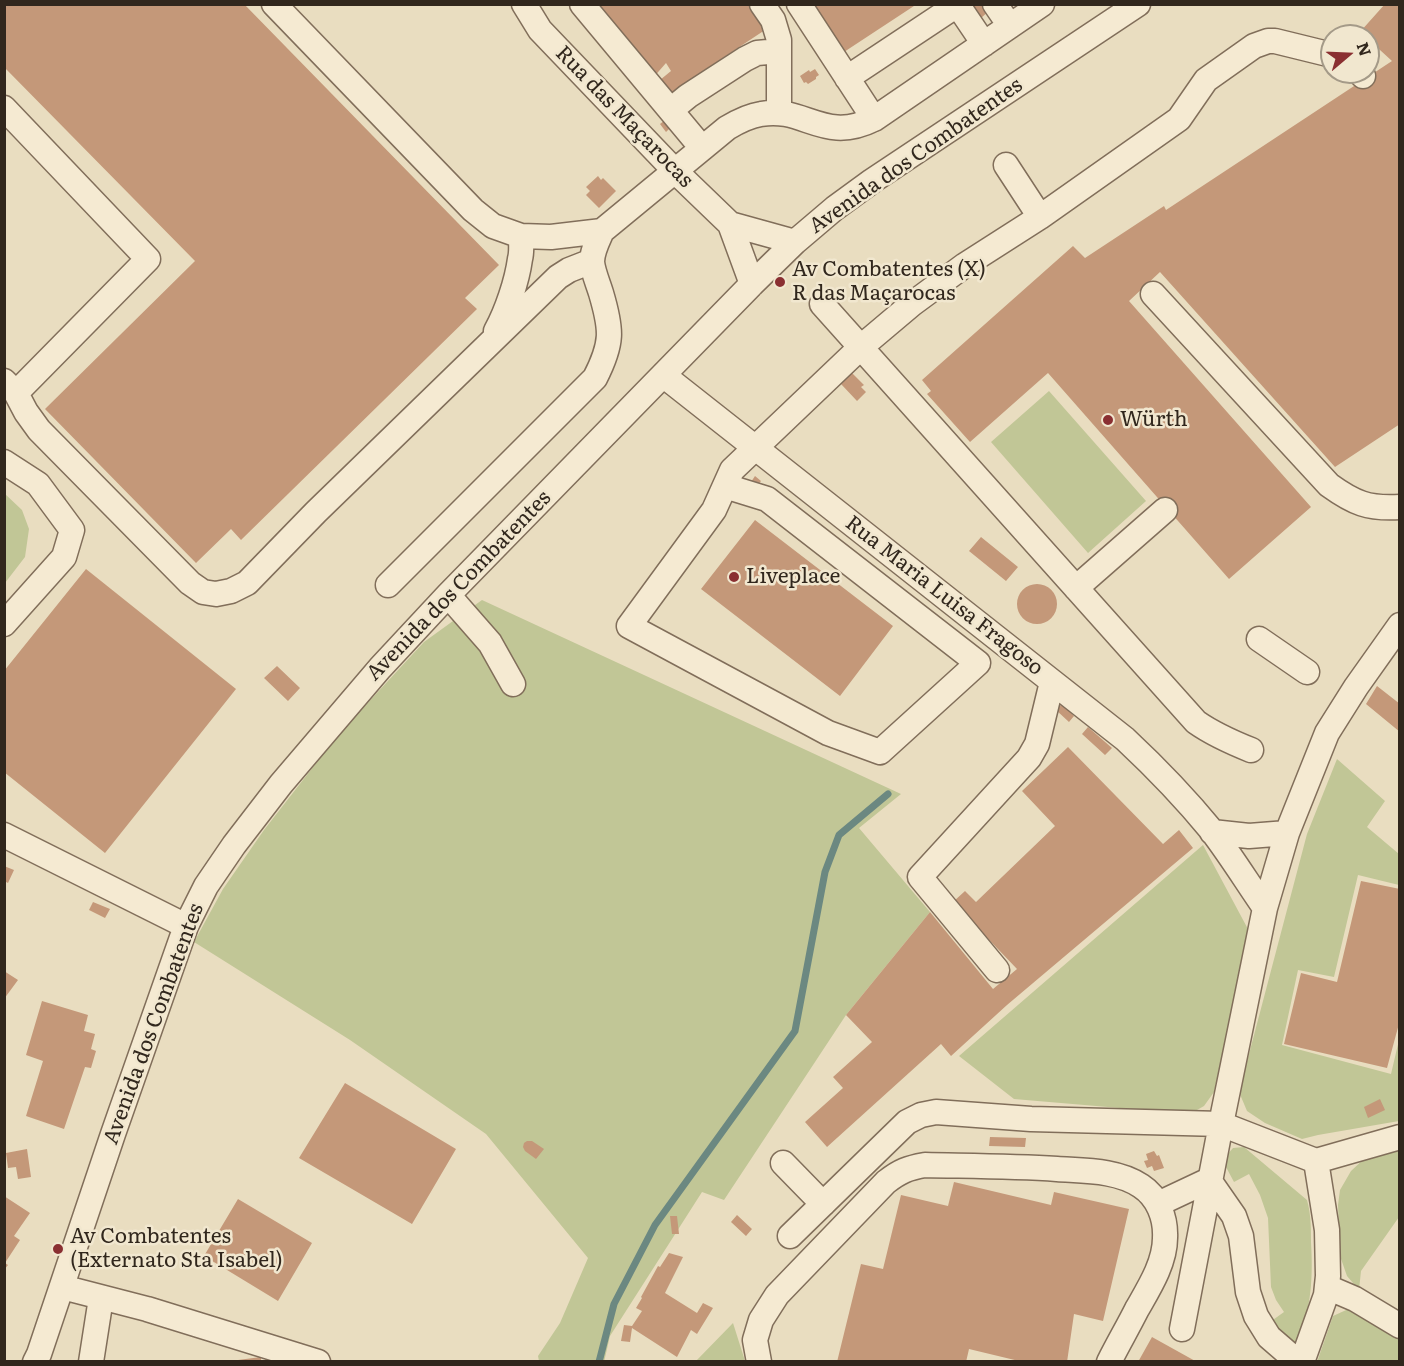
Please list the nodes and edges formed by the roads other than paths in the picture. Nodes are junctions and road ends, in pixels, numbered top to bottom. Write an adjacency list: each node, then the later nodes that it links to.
1 (274, 4): 25 (street)
2 (524, 4): 21 (street, Rua das Maçarocas)
3 (582, 4): 16 (street)
4 (762, 4): 12 (street)
5 (799, 4): 14 (street)
6 (995, 4): 10 (street)
7 (1042, 4): 10 (street)
8 (1138, 4): 26 (street, Avenida dos Combatentes)
9 (957, 5): 11 (street); 14 (street)
10 (1010, 26): 11 (street)
11 (984, 44): 18 (street)
12 (779, 51): 16 (street); 17 (street)
13 (1320, 52): 22 (street)
14 (847, 78): 18 (street)
15 (4, 108): 34 (street)
16 (671, 110): 19 (street)
17 (780, 114): 18 (street); 19 (street)
18 (874, 119)
19 (702, 148): 21 (street)
20 (1006, 165): 22 (street)
21 (675, 171): 23 (street, Rua das Maçarocas); 24 (street)
22 (1040, 217): 32 (street)
23 (730, 224): 26 (street, Rua das Maçarocas); 28 (street, Rua das Maçarocas)
24 (602, 231): 25 (street); 27 (street)
25 (521, 236): 31 (street)
26 (795, 242): 28 (street, Avenida dos Combatentes)
27 (592, 261): 31 (street); 40 (street)
28 (752, 284): 33 (street, Avenida dos Combatentes)
29 (1154, 294): 38 (street)
30 (822, 304): 32 (street)
31 (489, 344): 34 (street)
32 (861, 347): 35 (street); 41 (street)
33 (663, 375): 35 (street, Rua Maria Luisa Fragoso); 42 (street, Avenida dos Combatentes)
34 (10, 387)
35 (756, 448): 37 (street); 47 (street, Rua Maria Luisa Fragoso)
36 (4, 462): 43 (street)
37 (725, 486): 37 (street)
38 (1400, 507)
39 (1165, 510): 41 (street)
40 (388, 585)
41 (1076, 588): 49 (street)
42 (448, 595): 48 (street); 54 (street, Avenida dos Combatentes)
43 (4, 624)
44 (1400, 625): 51 (street)
45 (1259, 639): 46 (street)
46 (1306, 672)
47 (1052, 682): 50 (street, Rua Maria Luisa Fragoso); 55 (street)
48 (513, 684)
49 (1251, 750)
50 (1212, 832): 51 (street); 53 (street, Rua Maria Luisa Fragoso)
51 (1287, 833): 53 (street)
52 (4, 835): 54 (street)
53 (1265, 908): 56 (street)
54 (186, 926): 64 (street, Avenida dos Combatentes)
55 (997, 970)
56 (1221, 1124): 58 (street); 60 (street); 61 (street)
57 (1400, 1137): 58 (street)
58 (1316, 1161): 65 (street)
59 (783, 1163): 61 (street)
60 (1209, 1180): 62 (street); 68 (street); 74 (street)
61 (823, 1204): 63 (street)
62 (1158, 1204): 72 (street); 73 (street)
63 (790, 1236)
64 (62, 1287): 66 (street); 70 (street, Avenida dos Combatentes)
65 (1327, 1287): 67 (street); 74 (street)
66 (101, 1298): 69 (street); 71 (street)
67 (1400, 1326)
68 (1182, 1329)
69 (305, 1359)
70 (35, 1362)
71 (91, 1362)
72 (759, 1362)
73 (1109, 1362)
74 (1300, 1362)

